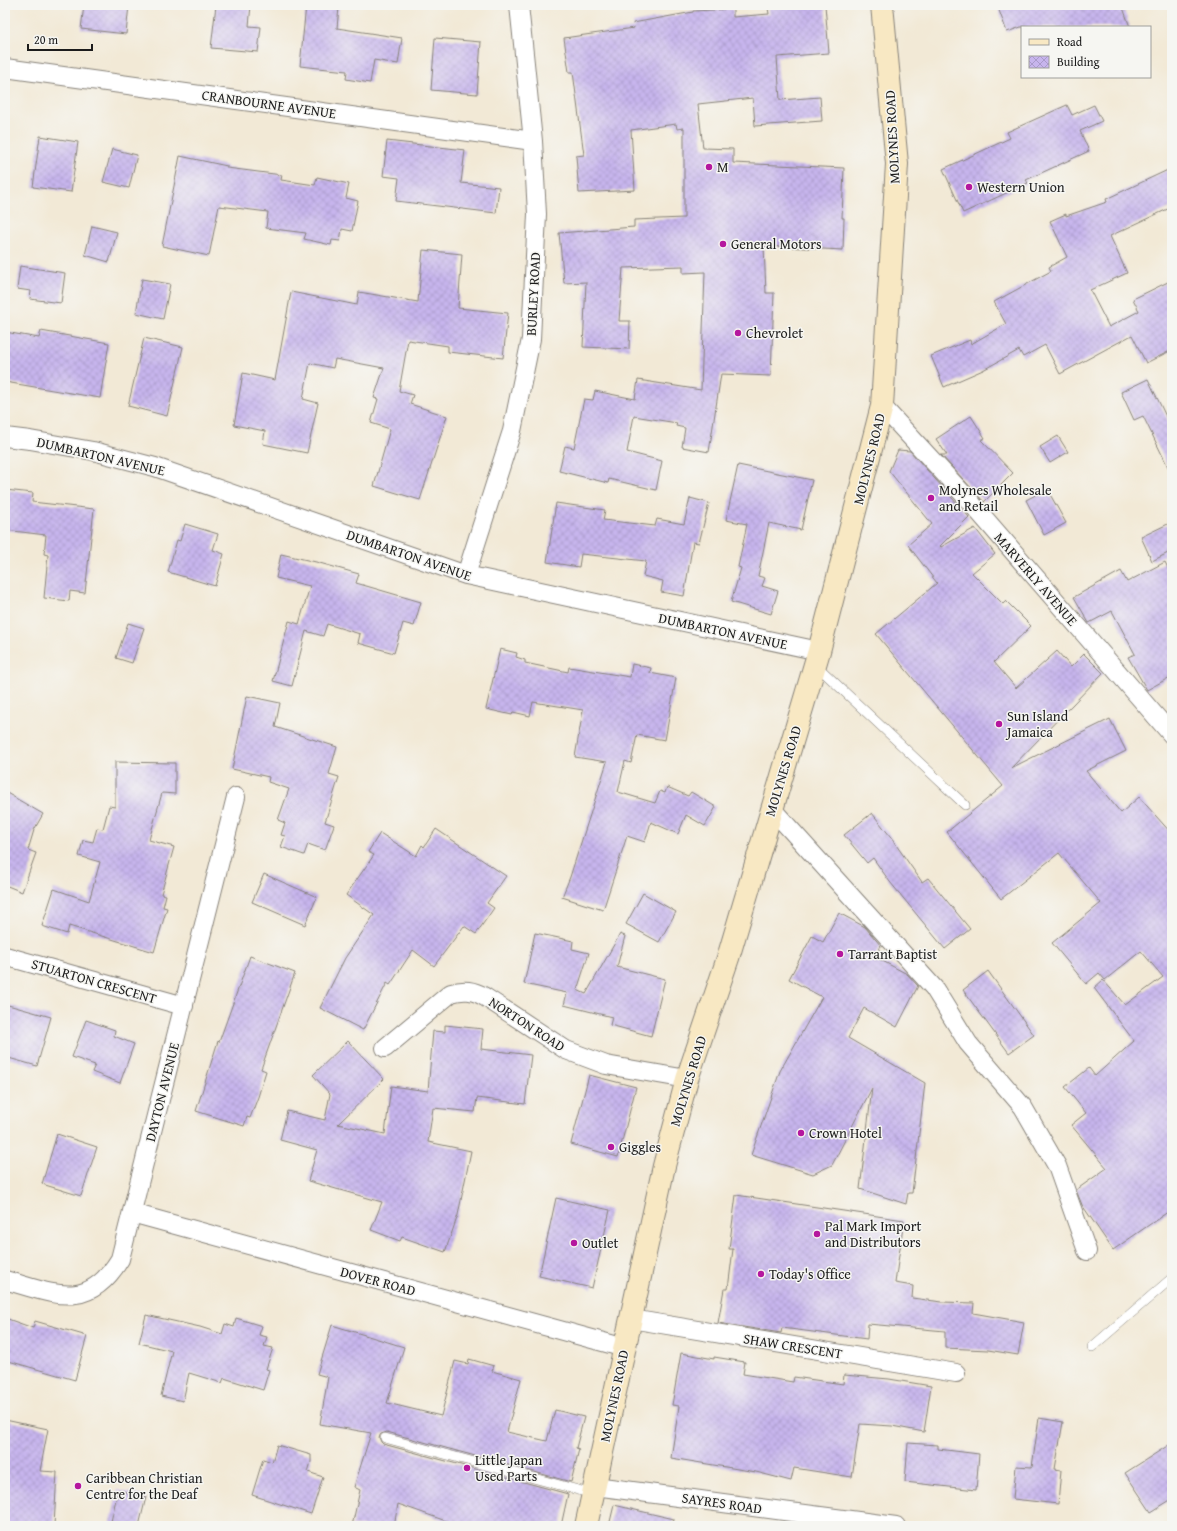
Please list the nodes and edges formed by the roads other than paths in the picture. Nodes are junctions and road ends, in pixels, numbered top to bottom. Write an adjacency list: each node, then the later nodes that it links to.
1 (519, 5): 4 (street, BURLEY ROAD)
2 (882, 5): 5 (main road, MOLYNES ROAD)
3 (5, 68): 4 (street, CRANBOURNE AVENUE)
4 (534, 141): 7 (street, BURLEY ROAD)
5 (882, 406): 8 (main road, MOLYNES ROAD); 9 (street, MARVERLY AVENUE)
6 (5, 437): 7 (street, DUMBARTON AVENUE)
7 (466, 575): 8 (street, DUMBARTON AVENUE)
8 (817, 658): 11 (lane); 12 (main road, MOLYNES ROAD)
9 (1172, 735)
10 (236, 797): 14 (street, DAYTON AVENUE)
11 (965, 805)
12 (772, 809): 16 (main road, MOLYNES ROAD); 18 (street)
13 (5, 956): 14 (street, STUARTON CRESCENT)
14 (184, 1006): 17 (street, DAYTON AVENUE)
15 (385, 1048): 16 (street, NORTON ROAD)
16 (687, 1080): 21 (main road, MOLYNES ROAD)
17 (132, 1213): 20 (street, DAYTON AVENUE); 23 (street, DOVER ROAD)
18 (1087, 1251)
19 (1172, 1278): 22 (lane)
20 (5, 1280)
21 (631, 1319): 23 (main road, MOLYNES ROAD); 24 (street, SHAW CRESCENT)
22 (1092, 1347)
23 (624, 1348): 26 (main road, MOLYNES ROAD)
24 (956, 1373)
25 (385, 1438): 26 (lane)
26 (594, 1490): 27 (main road, MOLYNES ROAD); 28 (street, SAYRES ROAD)
27 (586, 1526)
28 (896, 1526)

